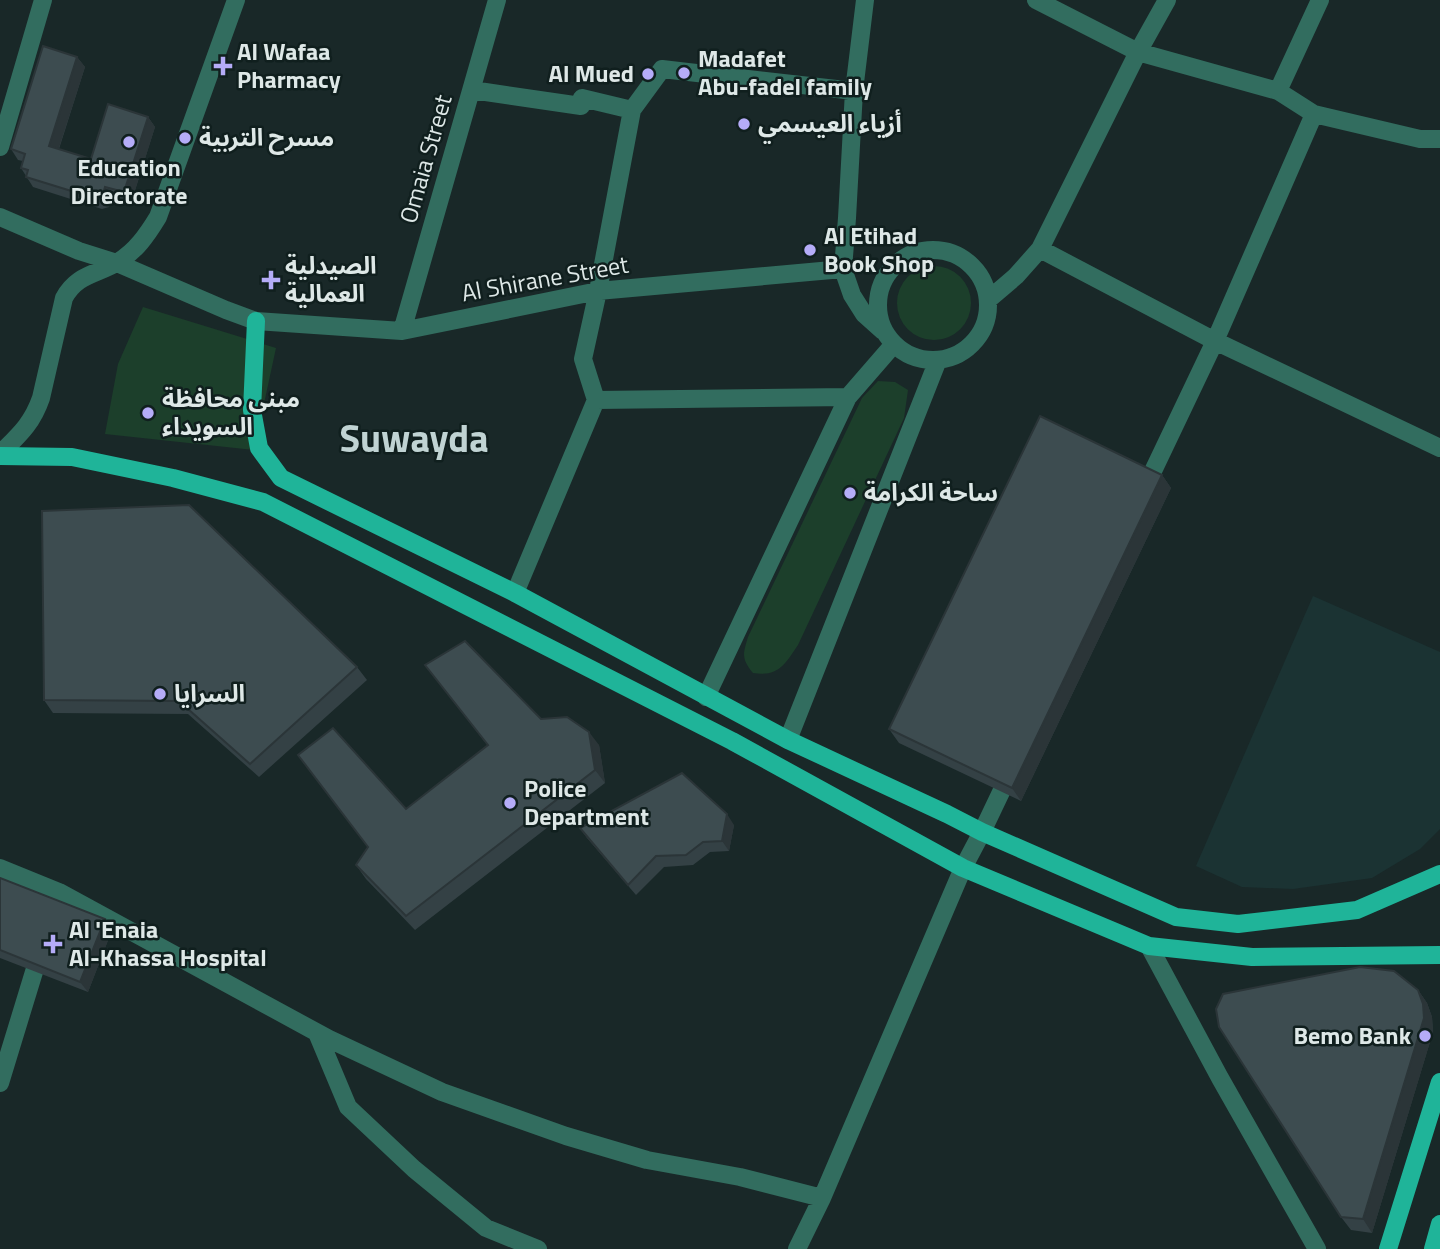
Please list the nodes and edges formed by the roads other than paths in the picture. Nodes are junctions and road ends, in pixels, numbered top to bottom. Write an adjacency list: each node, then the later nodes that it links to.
1 (43, 0): 15 (street)
2 (236, 0): 18 (street)
3 (497, 0): 9 (street, Omaia Street)
4 (865, 0): 10 (street)
5 (1036, 0): 8 (street)
6 (1167, 0): 8 (street)
7 (1320, 0): 11 (street)
8 (1138, 52): 11 (street); 17 (street)
9 (472, 90): 12 (street); 23 (street, Omaia Street)
10 (853, 91): 12 (street); 19 (street)
11 (1278, 91): 13 (street)
12 (632, 110): 20 (street)
13 (1314, 114): 14 (street); 25 (street)
14 (1440, 139)
15 (0, 147)
16 (0, 217): 18 (street, Al Shirane Street)
17 (1040, 249): 21 (street); 25 (street)
18 (117, 263): 22 (street, Al Shirane Street); 30 (street)
19 (843, 269): 20 (street, Al Shirane Street); 24 (street)
20 (598, 291): 23 (street, Al Shirane Street); 28 (street)
21 (988, 300): 24 (street); 26 (street)
22 (256, 321): 23 (street, Al Shirane Street); 32 (main road)
23 (402, 331)
24 (889, 337): 26 (street); 27 (street)
25 (1214, 341): 29 (street); 31 (street)
26 (938, 360): 34 (street)
27 (848, 397): 28 (street); 33 (street)
28 (596, 400): 32 (street)
29 (1440, 447)
30 (0, 455): 38 (main road)
31 (1137, 505)
32 (515, 593): 33 (main road)
33 (706, 697): 34 (main road)
34 (788, 740): 36 (main road)
35 (1018, 757): 36 (street)
36 (982, 832): 38 (street); 39 (main road)
37 (0, 868): 43 (street)
38 (963, 868): 41 (main road); 46 (street)
39 (1440, 874)
40 (47, 930): 45 (street)
41 (1149, 946): 42 (main road); 50 (street)
42 (1440, 956)
43 (317, 1033): 46 (street); 48 (street)
44 (1440, 1082): 51 (main road)
45 (0, 1083)
46 (822, 1198): 49 (street)
47 (1440, 1224): 52 (main road)
48 (538, 1249)
49 (797, 1249)
50 (1317, 1249)
51 (1388, 1249)
52 (1433, 1249)

